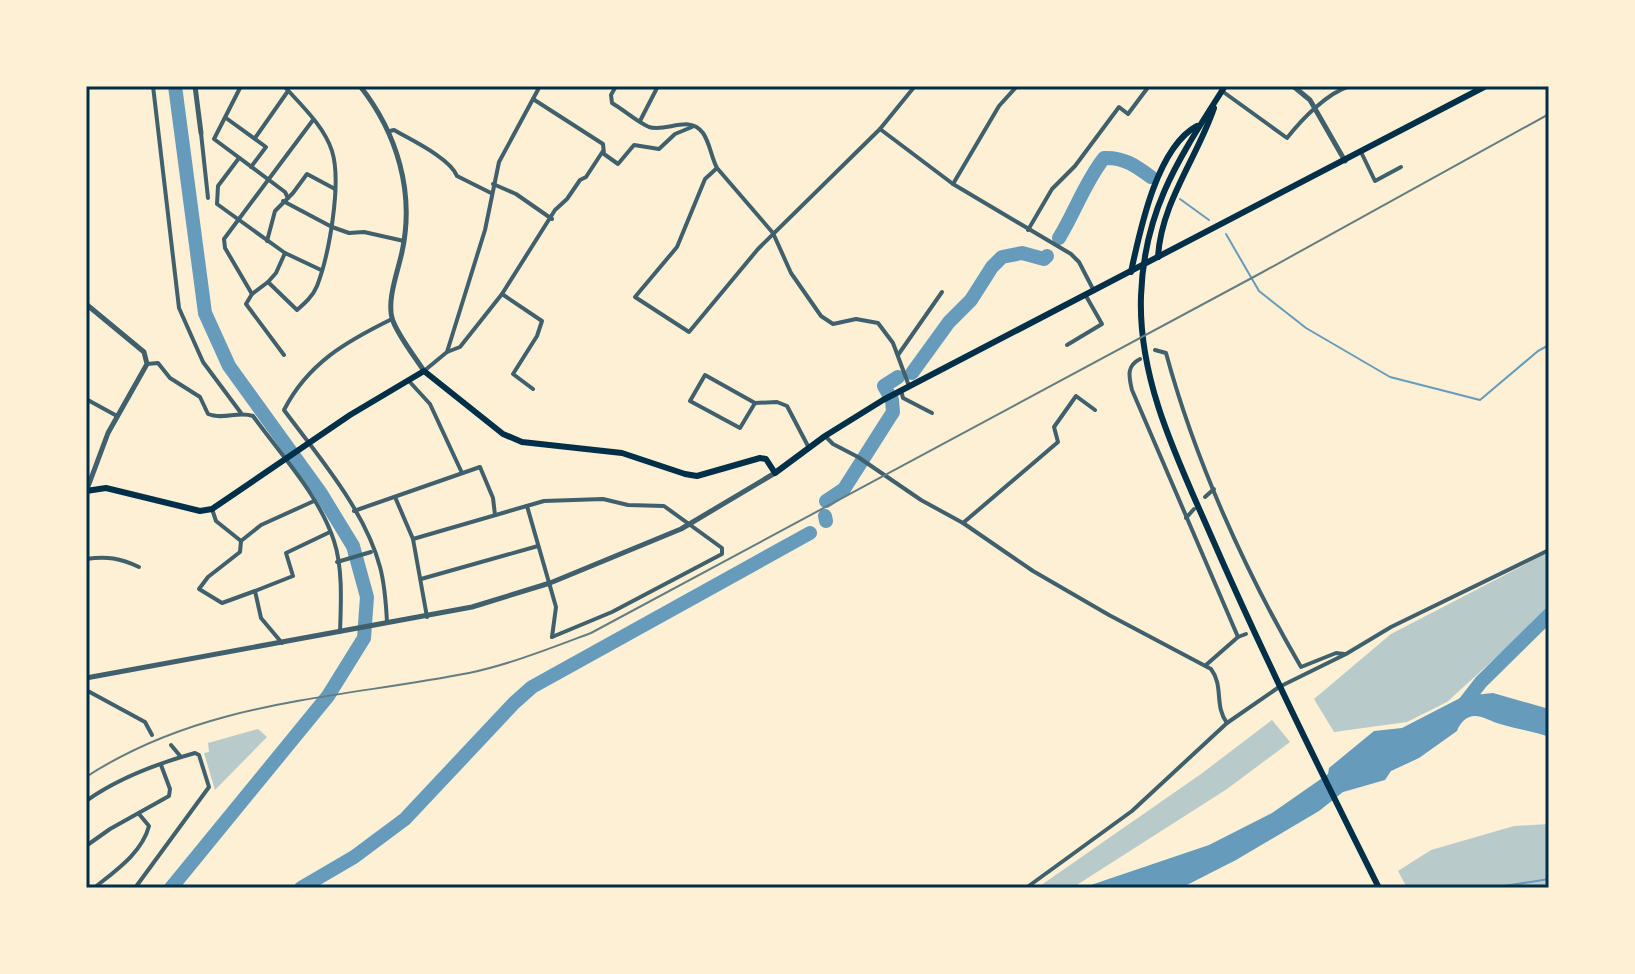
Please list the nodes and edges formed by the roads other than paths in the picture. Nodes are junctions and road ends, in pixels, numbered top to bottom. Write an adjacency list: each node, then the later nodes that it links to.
1 (153, 86): 76 (street)
2 (195, 86): 25 (street)
3 (241, 86): 18 (street)
4 (360, 86): 24 (street)
5 (540, 86): 16 (street)
6 (616, 86): 20 (street)
7 (658, 86): 20 (street)
8 (915, 86): 23 (street)
9 (1017, 86): 37 (street)
10 (1149, 86): 45 (street)
11 (1293, 86): 17 (street)
12 (1350, 86): 17 (street)
13 (1486, 86): 29 (main road)
14 (286, 88): 19 (street); 26 (street)
15 (1221, 91): 17 (street); 21 (main road); 50 (main road)
16 (533, 99): 28 (street); 36 (street)
17 (1316, 109): 31 (street)
18 (225, 117): 26 (street); 27 (street)
19 (313, 120): 35 (street); 38 (street)
20 (640, 121): 22 (street)
21 (1200, 125): 52 (main road); 121 (main road)
22 (694, 126): 28 (street); 34 (street)
23 (880, 129): 37 (street); 46 (street)
24 (390, 131): 39 (street); 48 (street)
25 (201, 133): 27 (street); 40 (street)
26 (255, 138): 32 (street)
27 (214, 139): 30 (street)
28 (603, 151): 42 (street)
29 (1361, 152): 31 (main road); 33 (street)
30 (239, 158): 32 (street); 43 (street)
31 (1345, 161): 50 (main road)
32 (251, 167): 35 (street)
33 (1401, 167)
34 (717, 168): 46 (street); 46 (street)
35 (269, 180): 41 (street); 43 (street)
36 (493, 184): 39 (street); 42 (street)
37 (953, 184): 45 (street)
38 (335, 189): 41 (street); 44 (street)
39 (491, 193): 63 (street)
40 (208, 198)
41 (286, 200): 44 (street); 47 (street)
42 (552, 219): 57 (street)
43 (239, 220): 47 (street); 56 (street)
44 (332, 227): 48 (street); 51 (street)
45 (1028, 230): 54 (street)
46 (773, 233): 65 (street)
47 (267, 241): 49 (street)
48 (404, 241): 60 (street)
49 (285, 253): 51 (street); 53 (street)
50 (1158, 257): 52 (main road)
51 (321, 270): 53 (street)
52 (1131, 272): 54 (main road)
53 (268, 282): 56 (street)
54 (1094, 291): 58 (main road)
55 (942, 292): 65 (street)
56 (252, 294): 64 (street)
57 (502, 294): 63 (street); 71 (street)
58 (1086, 296): 61 (street); 70 (main road)
59 (86, 304): 67 (street)
60 (392, 319): 68 (street); 80 (street)
61 (1067, 345)
62 (1155, 350): 85 (street)
63 (447, 352): 68 (street)
64 (284, 355)
65 (897, 356): 70 (street)
66 (1140, 359): 95 (street)
67 (147, 364): 76 (street); 78 (street)
68 (424, 371): 69 (main road); 84 (main road)
69 (408, 380): 80 (main road); 83 (street)
70 (909, 386): 72 (main road)
71 (533, 389)
72 (898, 392): 77 (street); 79 (main road)
73 (86, 399): 78 (street)
74 (755, 403): 74 (street); 81 (street)
75 (1095, 410): 96 (street)
76 (241, 413): 82 (street)
77 (932, 413)
78 (117, 416): 86 (street)
79 (825, 436): 81 (main road); 96 (street)
80 (308, 443): 82 (main road); 93 (street)
81 (809, 448): 84 (main road)
82 (286, 458): 89 (street); 91 (main road)
83 (462, 473): 87 (street); 94 (street)
84 (775, 473): 97 (street)
85 (1214, 489): 88 (street); 111 (street)
86 (86, 492): 91 (main road)
87 (395, 496): 93 (street); 99 (street)
88 (1205, 497)
89 (314, 501): 98 (street); 100 (street)
90 (527, 506): 94 (street); 97 (street); 101 (street)
91 (212, 509): 100 (street)
92 (1194, 509): 95 (street)
93 (354, 511): 112 (street)
94 (495, 515): 99 (street)
95 (1186, 518): 116 (street)
96 (963, 523): 119 (street)
97 (688, 525): 108 (street); 108 (street)
98 (330, 532): 105 (street); 109 (street)
99 (413, 539): 107 (street)
100 (241, 541): 109 (street)
101 (538, 546): 107 (street); 108 (street)
102 (1549, 550): 118 (street)
103 (371, 552): 105 (street)
104 (86, 559): 106 (street)
105 (337, 562): 114 (street)
106 (139, 567)
107 (420, 579): 110 (street)
108 (550, 583): 110 (street)
109 (255, 591): 117 (street)
110 (427, 617): 112 (street)
111 (1275, 622): 113 (street); 118 (street)
112 (388, 623): 114 (street)
113 (1265, 626)
114 (340, 632): 117 (street)
115 (1246, 634): 116 (street)
116 (1238, 637): 119 (street)
117 (283, 643): 120 (street)
118 (1346, 654): 121 (street)
119 (1206, 665): 123 (street)
120 (86, 678)
121 (1279, 687): 123 (street); 134 (main road)
122 (86, 690): 124 (street)
123 (1227, 723): 133 (street)
124 (152, 735)
125 (171, 745): 126 (street)
126 (181, 757): 127 (street); 132 (street)
127 (161, 765): 128 (street); 129 (street)
128 (86, 801)
129 (139, 814): 130 (street); 131 (street)
130 (86, 846)
131 (94, 888)
132 (135, 888)
133 (1026, 888)
134 (1379, 888)

